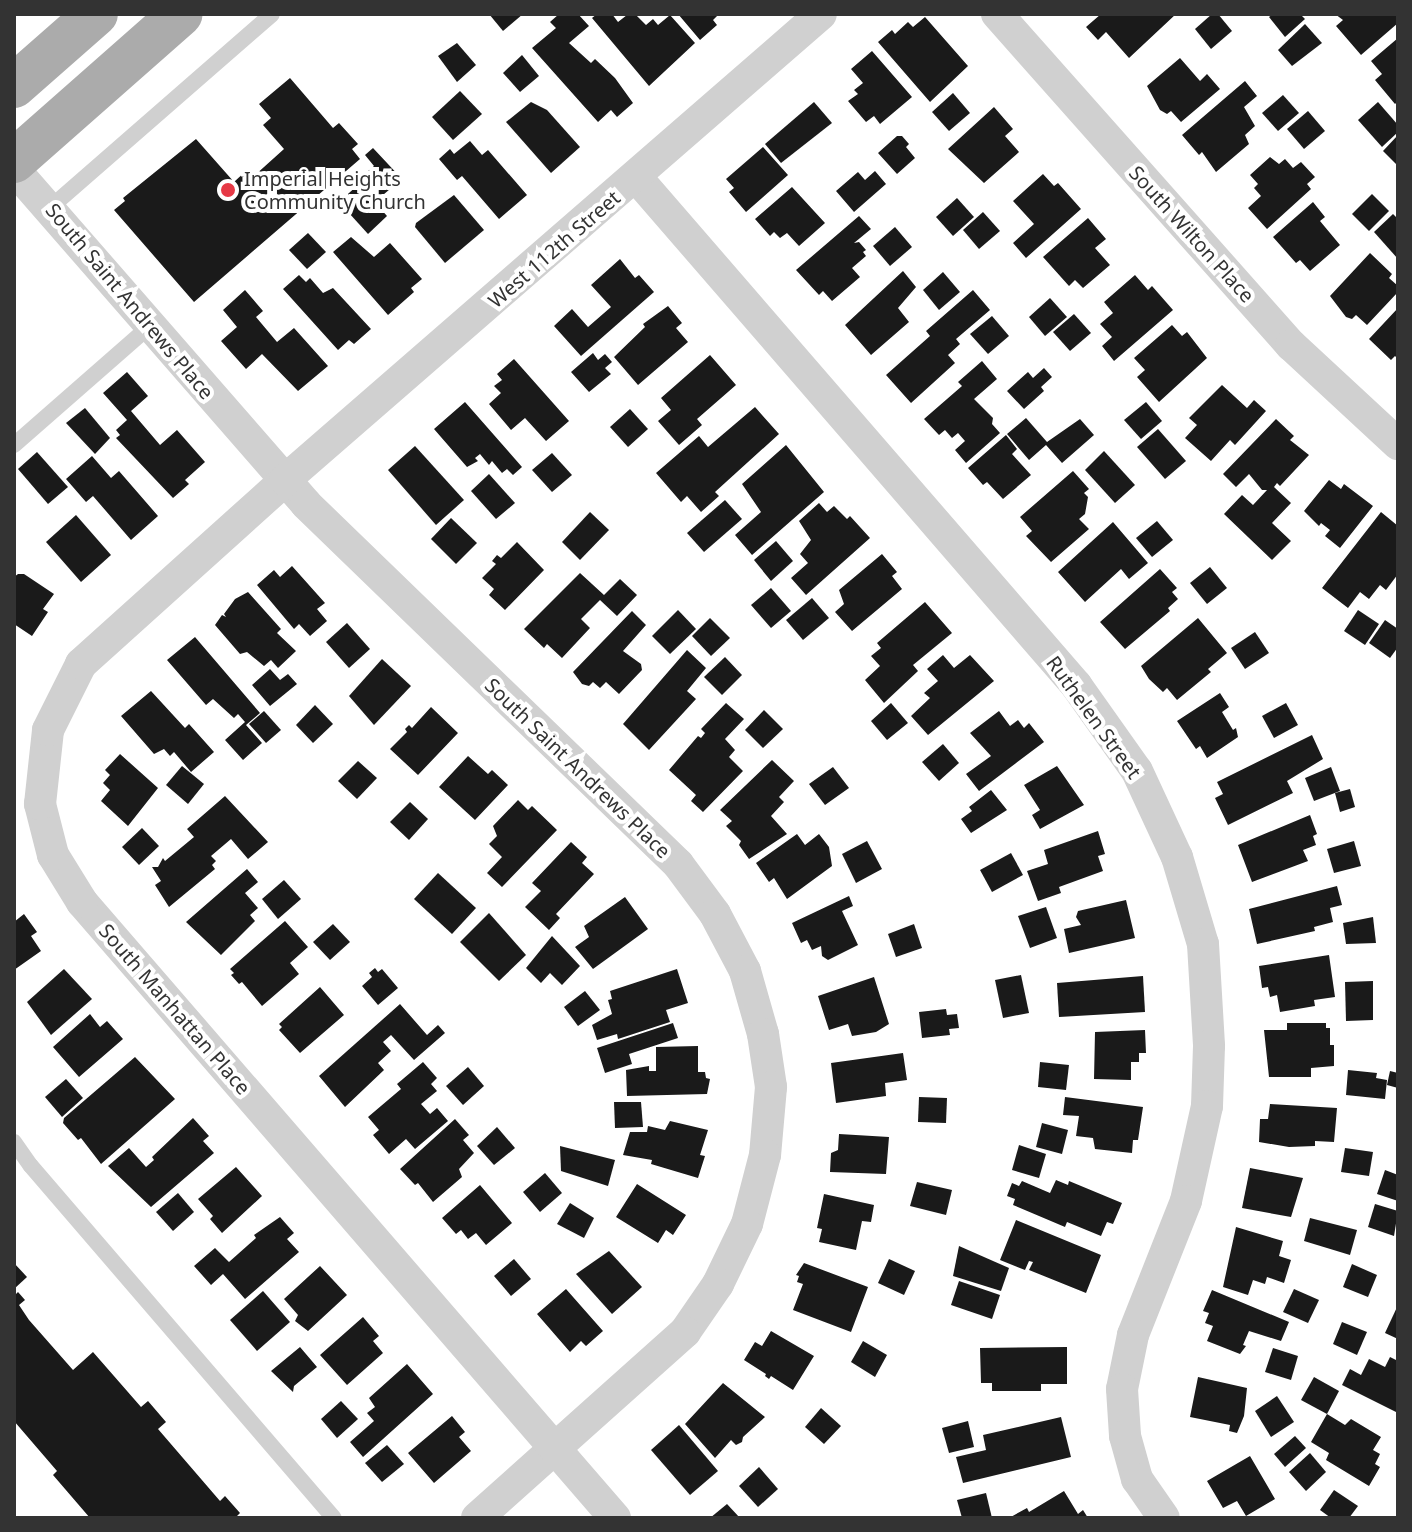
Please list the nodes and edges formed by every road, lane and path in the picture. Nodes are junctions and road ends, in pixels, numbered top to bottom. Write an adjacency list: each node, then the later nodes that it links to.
1 (96, 14): 6 (main road)
2 (181, 14): 7 (main road)
3 (272, 14): 10 (lane)
4 (821, 14): 9 (street, West 112th Street)
5 (997, 14): 12 (street, South Wilton Place)
6 (14, 86)
7 (14, 161)
8 (14, 169): 10 (street, South Saint Andrews Place)
9 (637, 178): 14 (street, West 112th Street); 20 (street, Ruthelen Street)
10 (51, 207): 11 (street, South Saint Andrews Place)
11 (149, 327): 13 (lane); 14 (street, South Saint Andrews Place)
12 (1398, 444)
13 (14, 445)
14 (285, 480): 16 (street, South Saint Andrews Place); 16 (street, South Manhattan Place)
15 (14, 1142): 17 (lane)
16 (556, 1449): 18 (street, South Saint Andrews Place); 19 (street, South Manhattan Place)
17 (334, 1518)
18 (477, 1518)
19 (615, 1518)
20 (1164, 1518)

